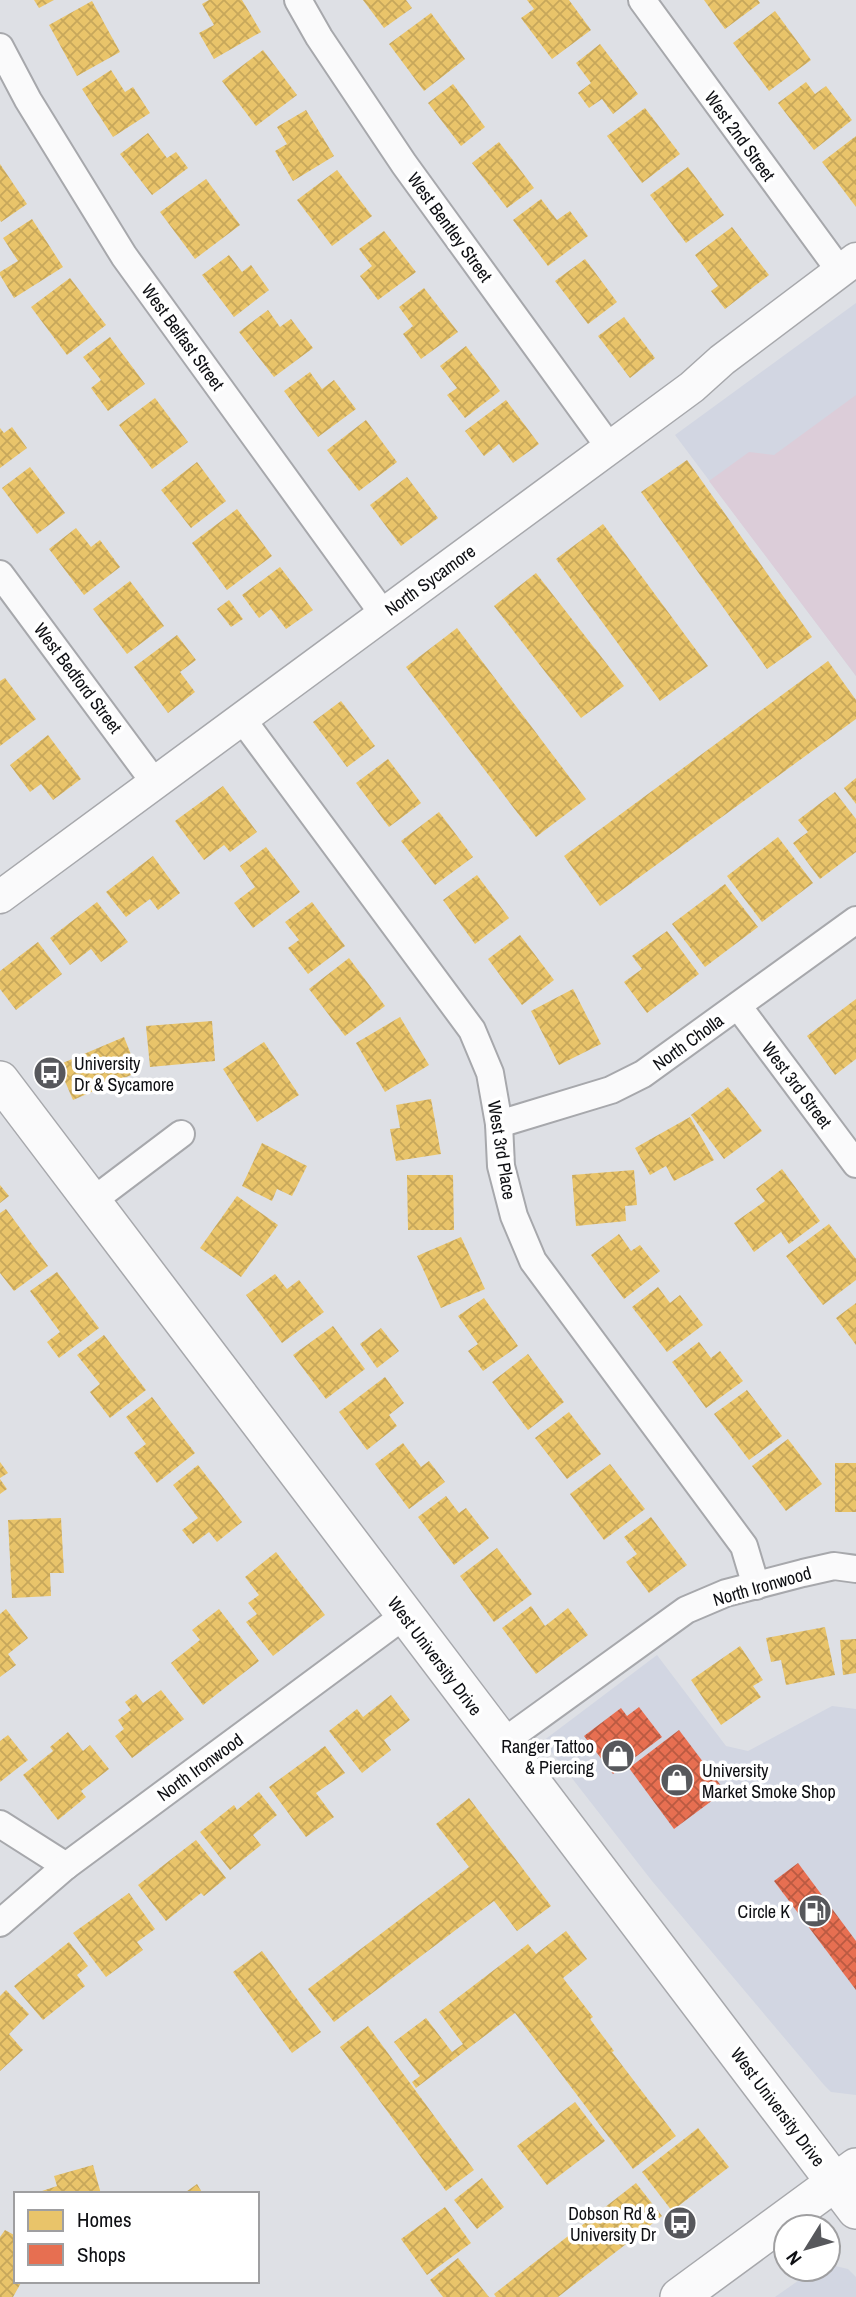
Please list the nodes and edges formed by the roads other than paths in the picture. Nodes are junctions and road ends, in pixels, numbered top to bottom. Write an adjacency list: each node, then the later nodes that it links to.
1 (298, 0): 5 (street, West Bentley Street)
2 (642, 0): 4 (street, West 2nd Street)
3 (0, 47): 7 (street, West Belfast Street)
4 (848, 265): 5 (street, North Sycamore)
5 (610, 447): 7 (street, North Sycamore)
6 (0, 574): 9 (street, West Bedford Street)
7 (384, 615): 8 (street, North Sycamore)
8 (242, 719): 9 (street, North Sycamore); 14 (street, West 3rd Place)
9 (155, 783): 10 (street, North Sycamore)
10 (0, 897)
11 (856, 919): 12 (street, North Cholla)
12 (738, 1006): 14 (street, North Cholla); 16 (street, West 3rd Street)
13 (0, 1080): 17 (main road, West University Drive)
14 (499, 1124): 19 (street, West 3rd Place)
15 (181, 1134): 17 (street)
16 (856, 1164)
17 (91, 1202): 20 (main road, West University Drive)
18 (856, 1569): 19 (street, North Ironwood)
19 (755, 1586): 21 (street, North Ironwood)
20 (405, 1615): 21 (main road, West University Drive); 23 (street, North Ironwood)
21 (502, 1743): 25 (main road, West University Drive)
22 (0, 1824): 23 (street)
23 (66, 1866): 24 (street, North Ironwood)
24 (0, 1923)
25 (849, 2186): 26 (main road)
26 (679, 2297)

